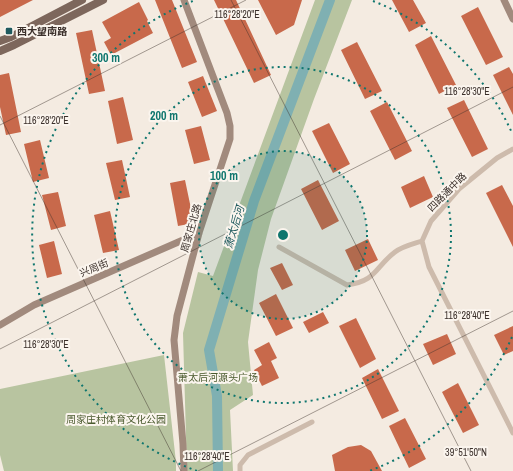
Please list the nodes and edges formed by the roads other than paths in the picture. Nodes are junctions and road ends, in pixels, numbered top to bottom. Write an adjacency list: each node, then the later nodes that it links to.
1 (82, 0): 6 (main road)
2 (103, 0): 7 (main road)
3 (184, 0): 9 (street, 周家庄北路)
4 (504, 0): 5 (street)
5 (513, 19)
6 (0, 41)
7 (0, 51)
8 (513, 149): 10 (street, 四路通中路)
9 (199, 233): 12 (street, 兴周街); 15 (street, 周家庄北路)
10 (422, 241): 11 (street); 14 (street)
11 (279, 246)
12 (0, 325)
13 (312, 422): 16 (street)
14 (513, 433)
15 (184, 471)
16 (240, 471)

